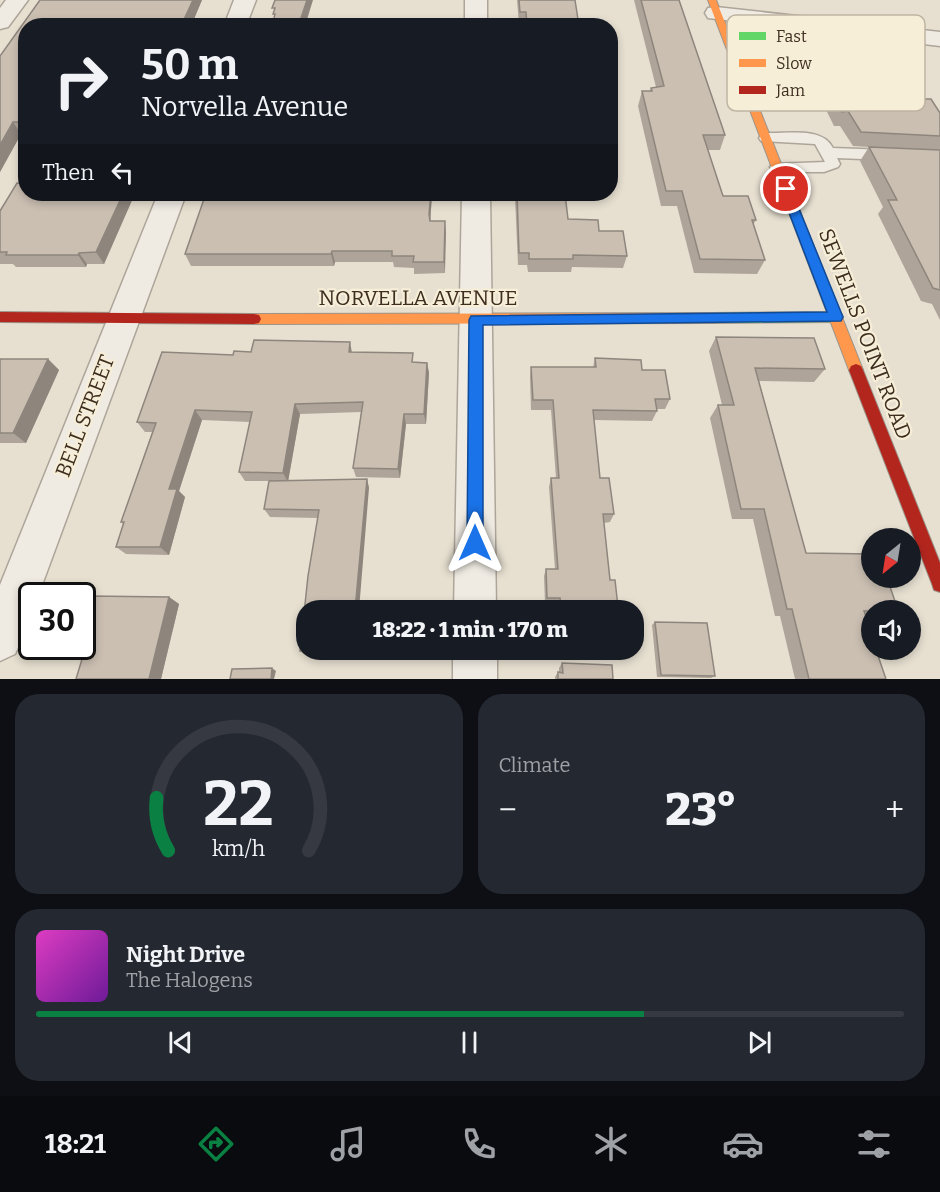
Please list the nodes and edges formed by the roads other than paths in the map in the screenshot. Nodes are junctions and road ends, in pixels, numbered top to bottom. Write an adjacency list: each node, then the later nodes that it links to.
1 (17, 0): 8 (street)
2 (246, 0): 6 (street)
3 (476, 0): 7 (street)
4 (714, 6): 5 (street); 10 (street, SEWELLS POINT ROAD)
5 (776, 15)
6 (239, 18)
7 (476, 18)
8 (0, 22)
9 (925, 37): 11 (street)
10 (727, 39)
11 (940, 39)
12 (755, 111): 13 (street, SEWELLS POINT ROAD)
13 (766, 138): 14 (lane); 16 (street, SEWELLS POINT ROAD)
14 (828, 153): 15 (lane); 16 (lane)
15 (906, 156)
16 (777, 167): 21 (street, SEWELLS POINT ROAD)
17 (169, 201): 20 (street, BELL STREET)
18 (476, 201): 22 (street)
19 (0, 317): 20 (street, NORVELLA AVENUE)
20 (123, 317): 22 (street, NORVELLA AVENUE); 25 (street, BELL STREET)
21 (836, 317): 22 (street, NORVELLA AVENUE); 23 (street, SEWELLS POINT ROAD)
22 (476, 320): 24 (street)
23 (940, 584)
24 (475, 600)
25 (0, 639)
26 (475, 660): 27 (street)
27 (475, 679)

